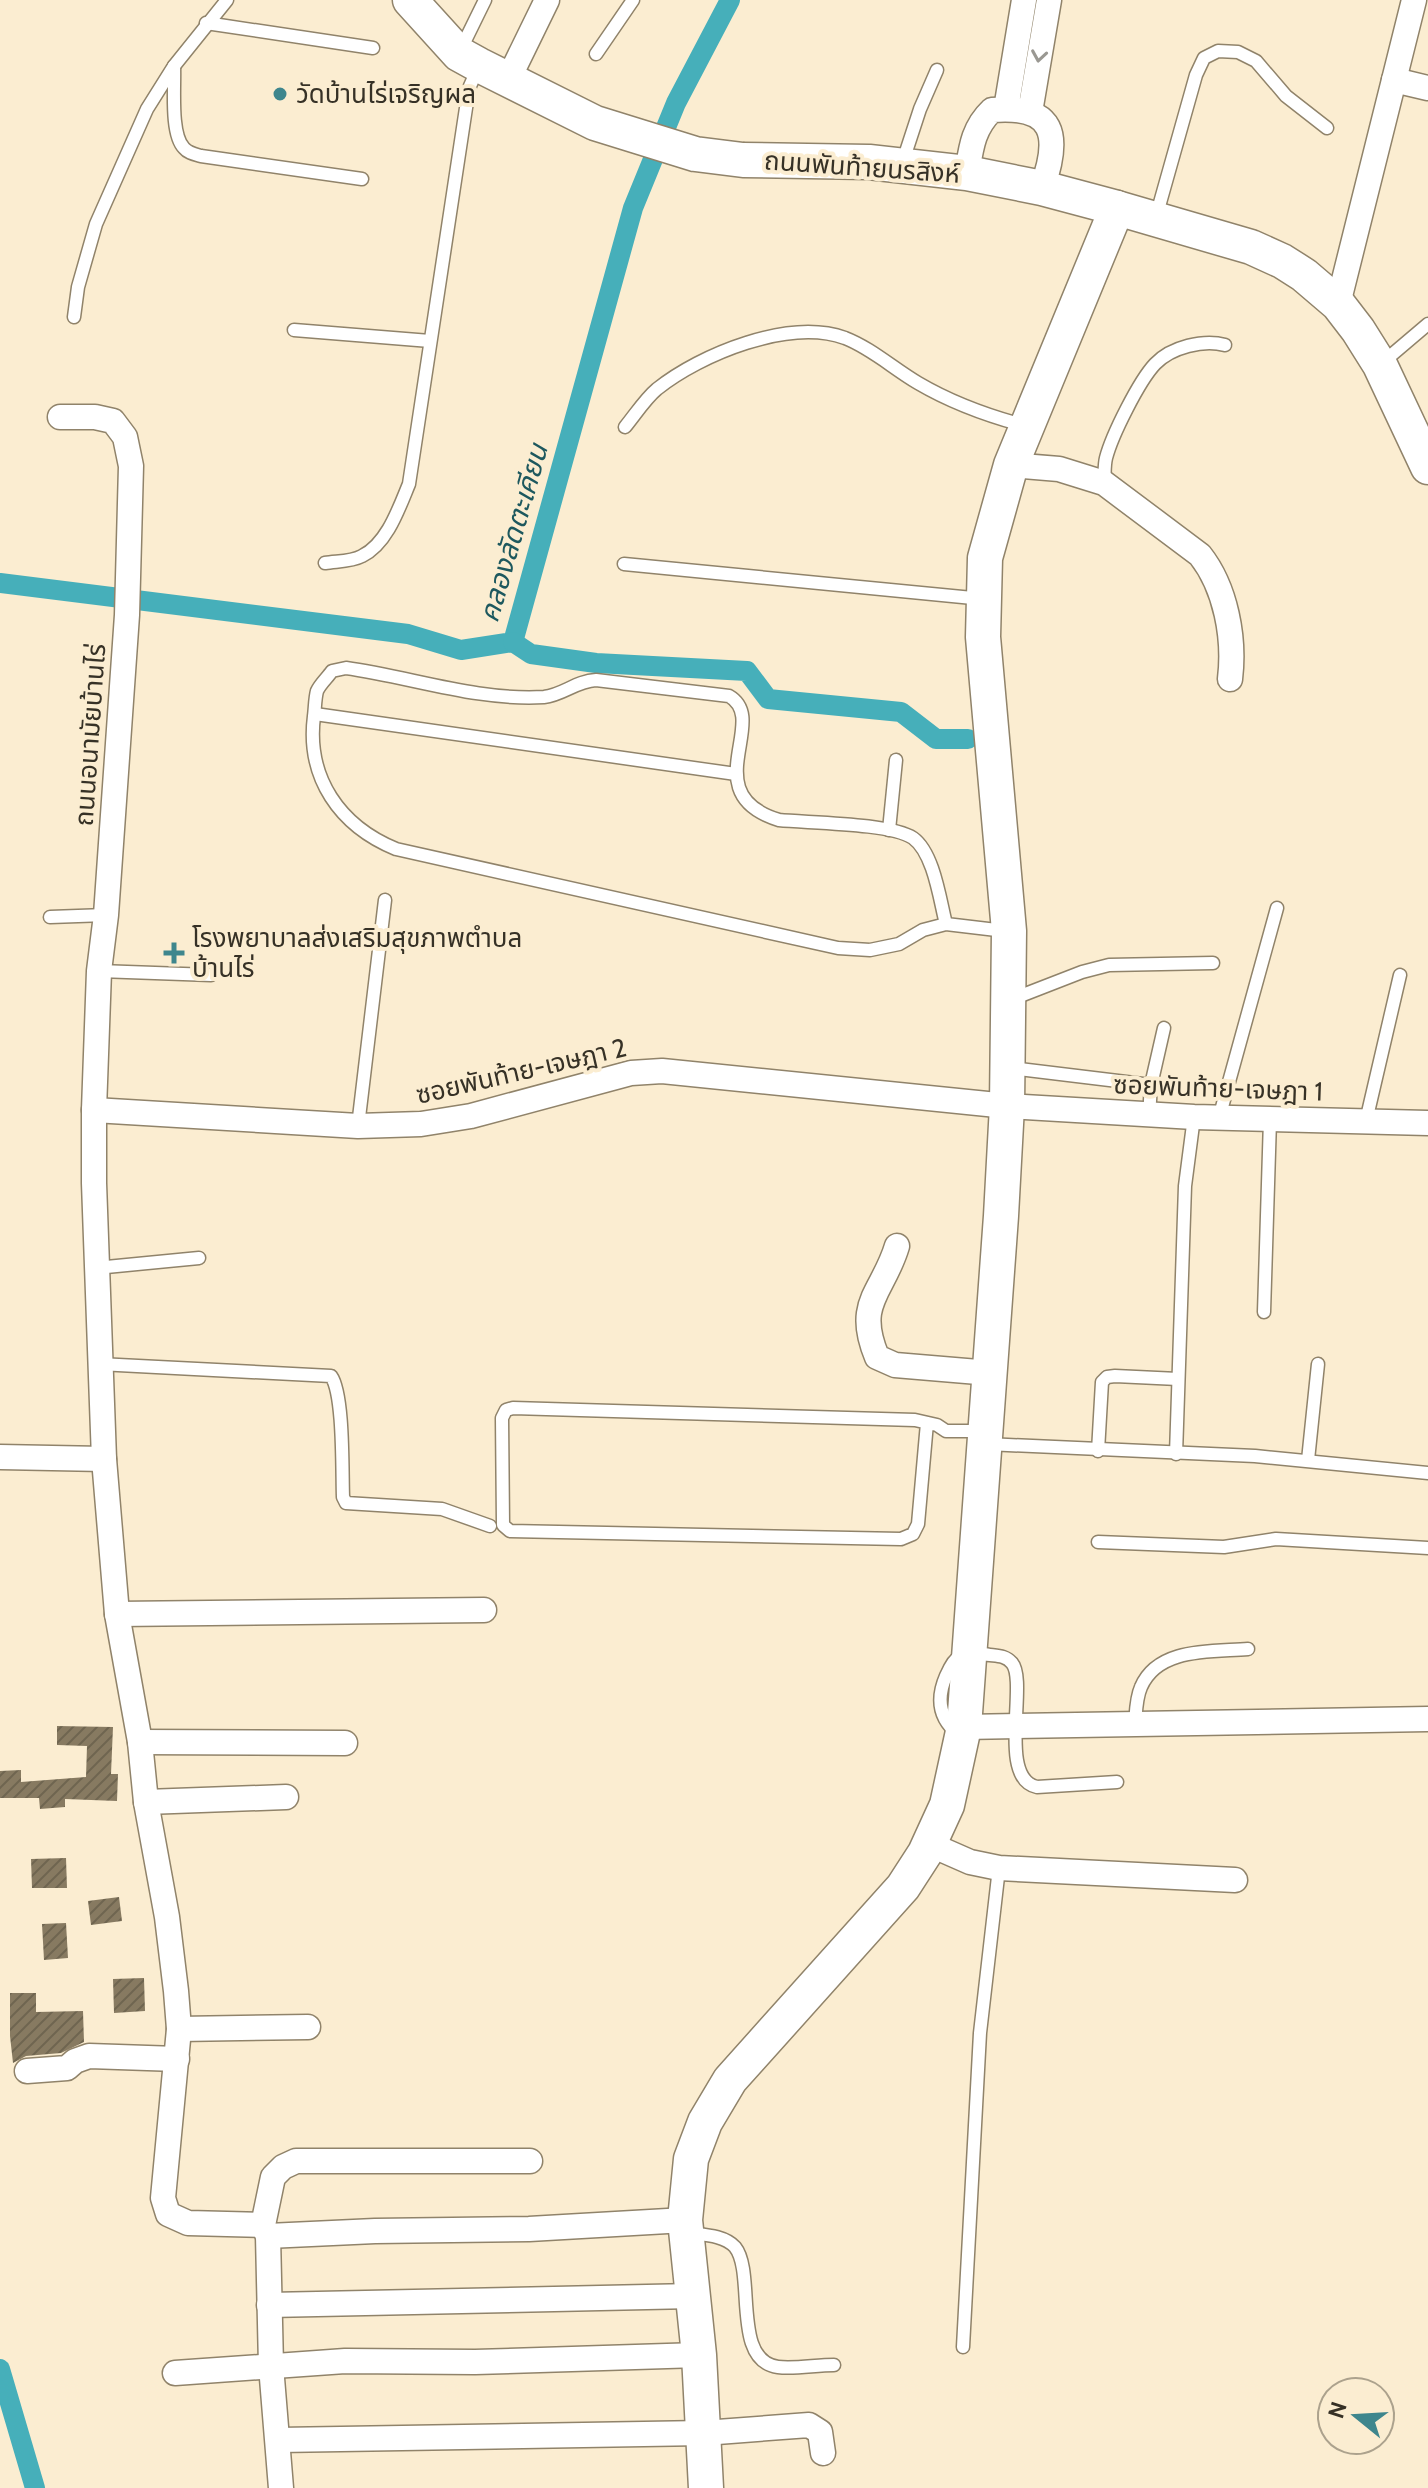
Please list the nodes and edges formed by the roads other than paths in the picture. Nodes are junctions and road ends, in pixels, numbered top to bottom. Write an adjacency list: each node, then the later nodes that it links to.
1 (227, 0): 9 (lane)
2 (410, 0): 13 (street, ถนนพันท้ายนรสิงห์)
3 (485, 0): 13 (lane)
4 (547, 0): 13 (street)
5 (633, 0): 11 (lane)
6 (1024, 0): 17 (street)
7 (1049, 0): 17 (street, one-way to 17)
8 (1414, 0): 15 (street)
9 (206, 23): 10 (lane); 12 (lane)
10 (373, 48)
11 (596, 54)
12 (174, 66): 21 (lane); 26 (lane)
13 (482, 66): 19 (street, ถนนพันท้ายนรสิงห์); 29 (lane)
14 (937, 70): 19 (lane)
15 (1394, 80): 16 (street); 25 (street)
16 (1428, 88)
17 (1018, 110): 20 (street); 22 (street)
18 (1327, 128): 24 (lane)
19 (901, 166): 20 (street, ถนนพันท้ายนรสิงห์)
20 (967, 173): 22 (street, ถนนพันท้ายนรสิงห์)
21 (362, 179)
22 (1042, 188): 23 (street, ถนนพันท้ายนรสิงห์)
23 (1117, 208): 24 (street, ถนนพันท้ายนรสิงห์); 33 (street)
24 (1155, 220): 25 (street, ถนนพันท้ายนรสิงห์)
25 (1338, 304): 31 (street, ถนนพันท้ายนรสิงห์)
26 (74, 317)
27 (1428, 324): 31 (lane)
28 (294, 330): 29 (lane)
29 (430, 341): 38 (lane)
30 (1225, 345): 37 (lane)
31 (1380, 365): 36 (street, ถนนพันท้ายนรสิงห์)
32 (60, 417): 48 (street, ถนนอนามัยบ้านไร่)
33 (1027, 426): 34 (lane); 35 (street)
34 (625, 427)
35 (1011, 465): 37 (street); 40 (street)
36 (1428, 467)
37 (1104, 483): 41 (street)
38 (325, 563)
39 (624, 564): 40 (lane)
40 (983, 599): 51 (street)
41 (1230, 679)
42 (315, 714): 44 (lane); 44 (lane); 50 (lane)
43 (896, 760): 45 (lane)
44 (736, 774): 45 (lane)
45 (889, 830): 50 (lane)
46 (385, 900): 68 (lane)
47 (1277, 908): 64 (lane)
48 (106, 915): 49 (lane); 53 (street, ถนนอนามัยบ้านไร่)
49 (50, 917)
50 (946, 924): 51 (lane)
51 (1009, 931): 56 (street)
52 (1213, 963): 56 (lane)
53 (99, 971): 54 (lane); 61 (street, ถนนอนามัยบ้านไร่)
54 (211, 975)
55 (1400, 975): 66 (lane)
56 (1009, 1000): 58 (street)
57 (1164, 1028): 59 (lane)
58 (1008, 1068): 59 (lane); 60 (street)
59 (1151, 1085): 62 (lane)
60 (1007, 1106): 62 (street, ซอยพันท้าย-เจษฎา 1); 68 (street, ซอยพันท้าย-เจษฎา 2); 75 (street)
61 (94, 1110): 68 (street, ซอยพันท้าย-เจษฎา 2); 71 (street, ถนนอนามัยบ้านไร่)
62 (1149, 1116): 63 (street, ซอยพันท้าย-เจษฎา 1)
63 (1194, 1117): 64 (street, ซอยพันท้าย-เจษฎา 1); 76 (lane)
64 (1219, 1118): 65 (street, ซอยพันท้าย-เจษฎา 1)
65 (1270, 1120): 66 (street, ซอยพันท้าย-เจษฎา 1); 72 (lane)
66 (1366, 1121): 67 (street, ซอยพันท้าย-เจษฎา 1)
67 (1428, 1123)
68 (358, 1126)
69 (897, 1246): 75 (street)
70 (199, 1258): 71 (lane)
71 (96, 1268): 73 (street, ถนนอนามัยบ้านไร่)
72 (1264, 1312)
73 (99, 1364): 82 (street, ถนนอนามัยบ้านไร่); 85 (lane)
74 (1318, 1364): 83 (lane)
75 (990, 1373): 78 (street)
76 (1178, 1379): 79 (lane); 80 (lane)
77 (927, 1423): 77 (lane); 78 (lane)
78 (985, 1438): 79 (lane); 91 (street)
79 (1098, 1451): 80 (lane)
80 (1176, 1454): 83 (lane)
81 (0, 1457): 82 (street)
82 (104, 1459): 89 (street, ถนนอนามัยบ้านไร่)
83 (1308, 1460): 84 (lane)
84 (1428, 1473)
85 (490, 1526)
86 (1098, 1542): 87 (lane)
87 (1428, 1548)
88 (484, 1610): 89 (street)
89 (117, 1614): 96 (street, ถนนอนามัยบ้านไร่)
90 (1248, 1649): 93 (lane)
91 (970, 1652): 94 (lane); 95 (street)
92 (1428, 1719): 93 (street)
93 (1135, 1724): 94 (street)
94 (1015, 1726): 95 (street); 98 (lane)
95 (963, 1732): 101 (street)
96 (140, 1742): 97 (street); 100 (street, ถนนอนามัยบ้านไร่)
97 (345, 1743)
98 (1117, 1782)
99 (286, 1797): 100 (street)
100 (146, 1802): 105 (street, ถนนอนามัยบ้านไร่)
101 (929, 1844): 102 (street); 109 (street)
102 (999, 1868): 103 (street); 113 (lane)
103 (1235, 1880)
104 (308, 2027): 105 (street)
105 (179, 2029): 106 (street, ถนนอนามัยบ้านไร่)
106 (177, 2059): 107 (street); 110 (street, ถนนอนามัยบ้านไร่)
107 (27, 2071)
108 (530, 2161): 110 (street)
109 (685, 2226): 110 (street); 111 (street); 115 (lane)
110 (266, 2231): 112 (street)
111 (693, 2296): 112 (street); 114 (street)
112 (269, 2305): 116 (street)
113 (963, 2347)
114 (699, 2355): 116 (street); 118 (street)
115 (834, 2365)
116 (271, 2366): 117 (street); 119 (street)
117 (175, 2373)
118 (704, 2433): 119 (street); 120 (street); 122 (street)
119 (279, 2440): 121 (street)
120 (823, 2453)
121 (281, 2488)
122 (706, 2488)

